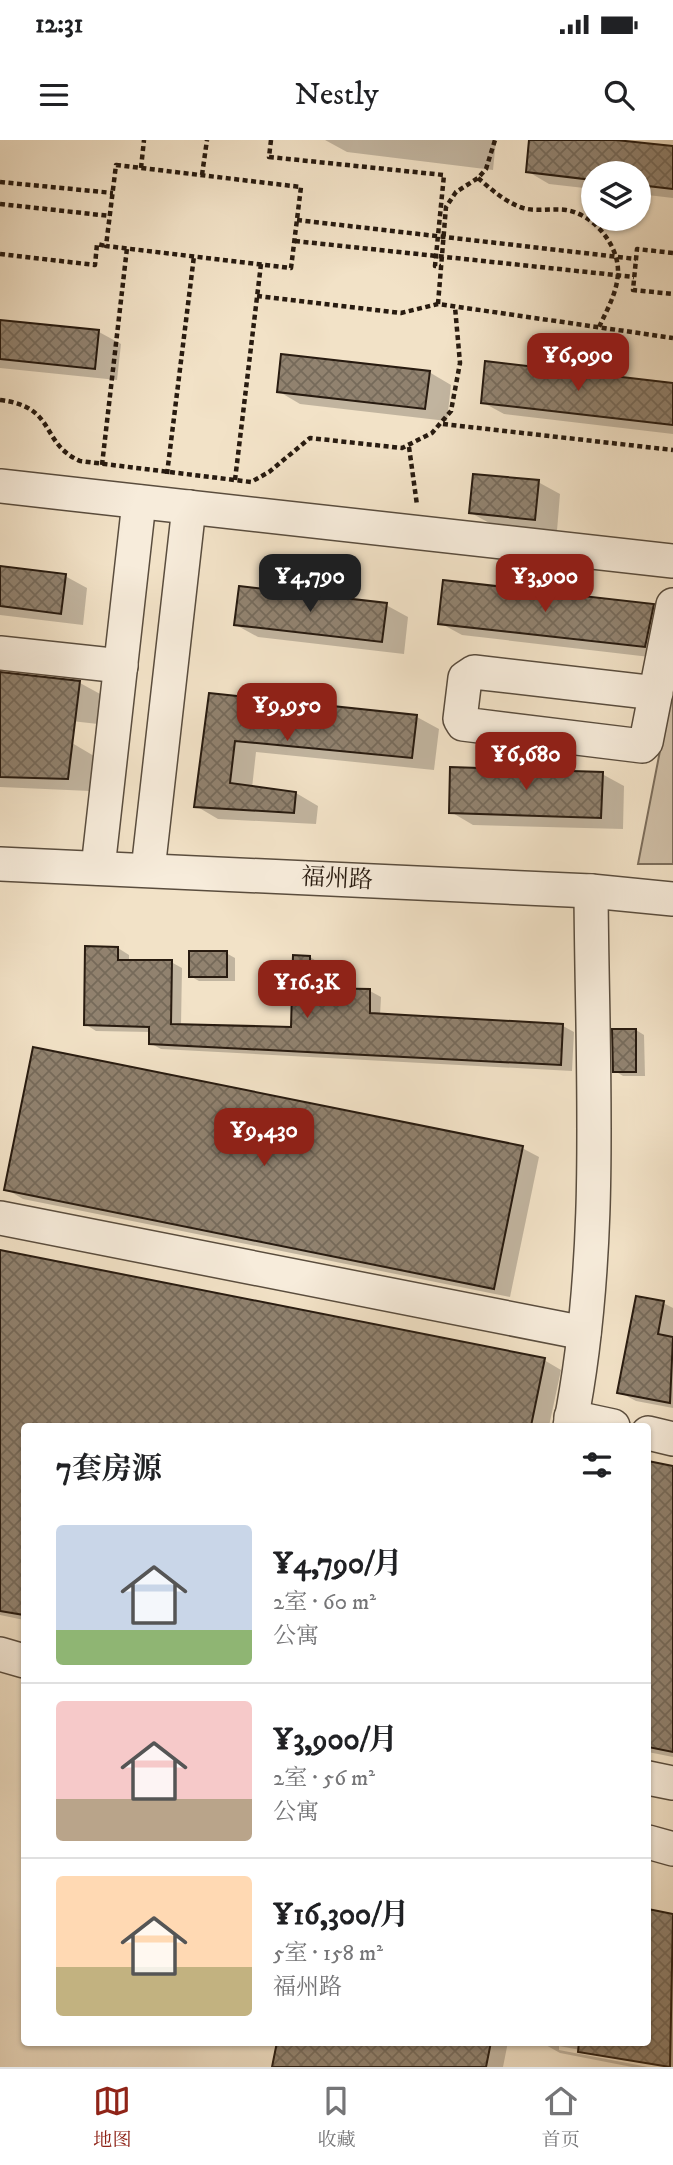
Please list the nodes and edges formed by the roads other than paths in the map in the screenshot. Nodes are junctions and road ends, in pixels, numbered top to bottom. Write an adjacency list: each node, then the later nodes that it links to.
1 (0, 486): 2 (street)
2 (164, 504): 3 (street); 6 (street); 10 (street)
3 (673, 561)
4 (673, 605): 7 (street)
5 (0, 653): 6 (street)
6 (121, 666): 9 (street)
7 (656, 693): 7 (street)
8 (0, 863): 9 (street, 福州路)
9 (98, 868): 10 (street, 福州路)
10 (148, 870): 11 (street, 福州路)
11 (591, 891): 12 (street, 福州路); 14 (street)
12 (673, 898)
13 (0, 1217): 14 (street)
14 (584, 1334): 15 (street)
15 (570, 1422)
16 (651, 1434): 17 (street)
17 (673, 1439)
18 (0, 1654): 19 (street)
19 (21, 1660)
20 (651, 1779): 21 (street)
21 (673, 1783)
22 (651, 1843): 23 (street)
23 (673, 1849)

